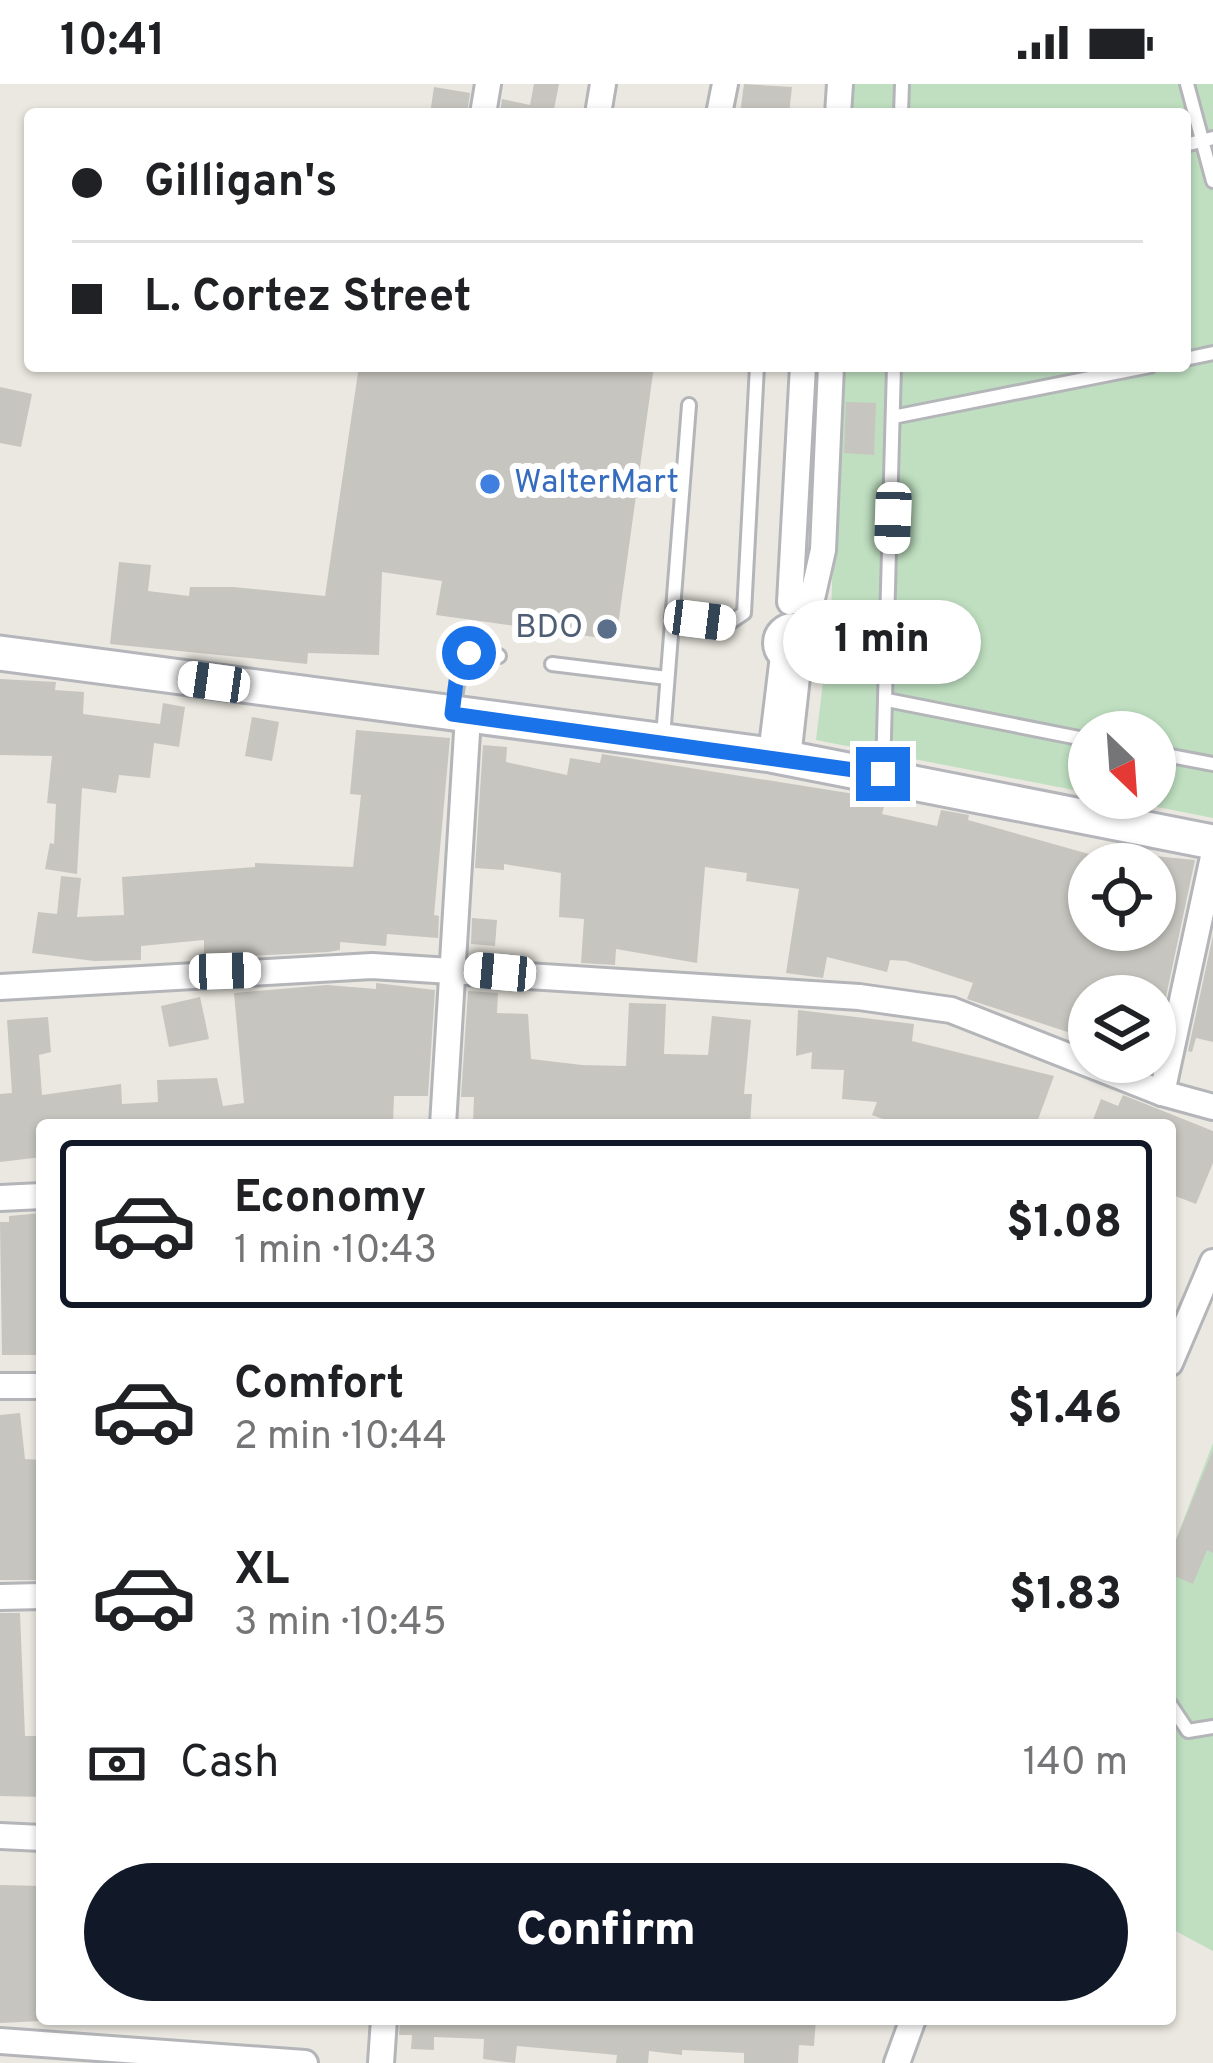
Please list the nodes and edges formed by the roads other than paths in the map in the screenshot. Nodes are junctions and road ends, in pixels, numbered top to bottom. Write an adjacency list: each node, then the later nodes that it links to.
1 (1187, 84): 2 (lane)
2 (1208, 140): 3 (lane)
3 (1213, 181)
4 (757, 372): 12 (lane)
5 (803, 372): 11 (street)
6 (831, 372): 11 (street)
7 (894, 372): 10 (lane)
8 (1120, 372): 10 (lane)
9 (689, 405): 12 (lane)
10 (892, 417): 17 (lane)
11 (799, 615): 21 (street)
12 (672, 617): 16 (lane)
13 (0, 653): 18 (main road)
14 (499, 656): 18 (lane)
15 (552, 664): 16 (lane)
16 (668, 678): 20 (lane)
17 (887, 700): 19 (lane); 24 (lane)
18 (460, 715): 20 (main road); 27 (street)
19 (1068, 736)
20 (662, 744): 21 (main road)
21 (780, 756): 24 (main road)
22 (1176, 757): 23 (lane)
23 (1213, 764)
24 (883, 774): 25 (main road)
25 (1213, 842)
26 (1213, 856): 29 (street)
27 (452, 968): 28 (street); 29 (street); 31 (street)
28 (0, 987)
29 (1162, 1093): 30 (street)
30 (1213, 1107)
31 (442, 1119)
32 (36, 1196): 33 (street)
33 (0, 1198)
34 (1210, 1275): 35 (street)
35 (1179, 1317)
36 (36, 1385): 37 (street)
37 (0, 1387)
38 (36, 1596): 39 (street)
39 (0, 1597)
40 (1176, 1713): 41 (lane)
41 (1213, 1727)
42 (0, 1836): 43 (street)
43 (36, 1838)
44 (384, 2025): 48 (street)
45 (912, 2025): 49 (street)
46 (0, 2041): 47 (street)
47 (305, 2063)
48 (381, 2063)
49 (896, 2063)

